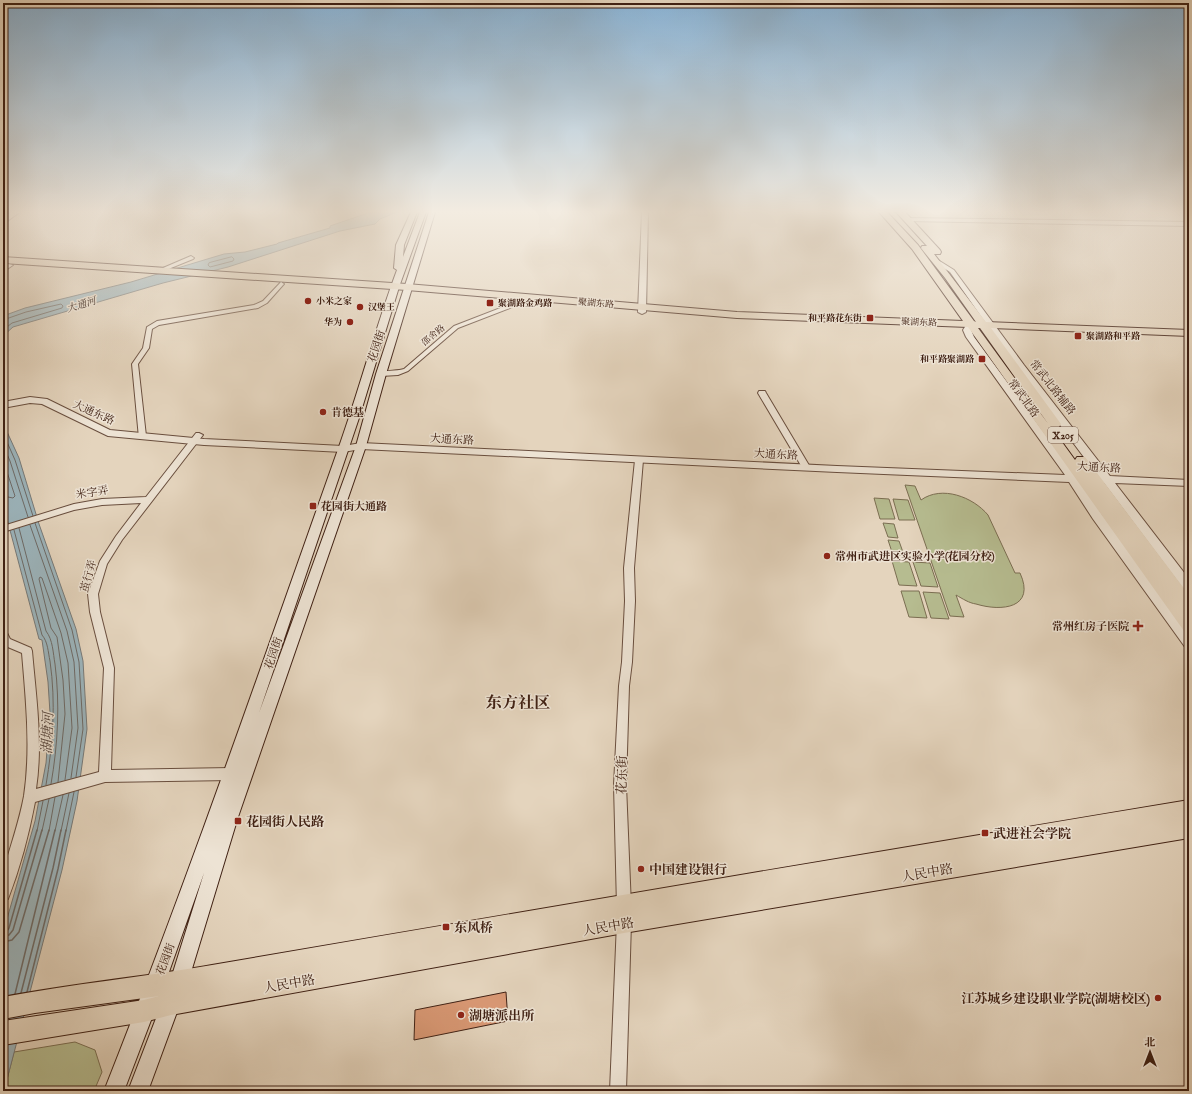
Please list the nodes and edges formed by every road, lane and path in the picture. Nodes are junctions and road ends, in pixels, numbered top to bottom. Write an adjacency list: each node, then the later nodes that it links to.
1 (180, 263): 14 (street)
2 (398, 263): 18 (main road)
3 (404, 263): 18 (main road, 花园街)
4 (415, 263): 19 (main road, 花园街)
5 (419, 263): 19 (main road)
6 (640, 263): 21 (street)
7 (642, 263): 21 (street)
8 (922, 263): 17 (main road)
9 (926, 263): 17 (main road, 常武北路 / X205)
10 (939, 263): 22 (main road, 常武北路 / X205)
11 (940, 263): 15 (street, 常武北路辅路)
12 (945, 263): 15 (main road)
13 (5, 265): 14 (main road, 聚湖东路); 16 (main road, 聚湖东路)
14 (162, 271): 18 (main road, 聚湖东路)
15 (952, 271): 22 (main road); 23 (street, 常武北路辅路)
16 (281, 284): 18 (main road, 聚湖东路); 29 (street)
17 (942, 285): 23 (main road, 常武北路 / X205)
18 (394, 289): 19 (main road, 聚湖东路); 31 (main road, 花园街)
19 (406, 290): 20 (main road, 聚湖东路); 21 (main road, 聚湖东路); 26 (main road, 花园街)
20 (521, 302): 21 (main road, 聚湖东路); 26 (street, 邵舍路)
21 (639, 309): 23 (main road, 聚湖东路)
22 (973, 310): 23 (main road, 常武北路 / X205)
23 (982, 328): 24 (main road, 聚湖东路); 25 (main road, 聚湖东路); 34 (main road, 常武北路 / X205); 34 (street, 常武北路辅路)
24 (1189, 333)
25 (1189, 337)
26 (381, 374): 31 (main road, 花园街)
27 (762, 393): 33 (street)
28 (3, 405): 29 (street, 大通东路)
29 (142, 436): 30 (street, 大通东路)
30 (197, 438): 31 (street, 大通东路); 36 (street, 茧行弄)
31 (350, 446): 32 (street, 大通东路); 43 (main road, 花园街); 50 (main road, 花园街)
32 (639, 460): 33 (street, 大通东路); 49 (street, 花东街)
33 (806, 467): 34 (street, 大通东路)
34 (1089, 478): 35 (street, 大通东路); 38 (street, 常武北路辅路); 39 (main road, 常武北路 / X205); 40 (main road, 常武北路 / X205); 42 (street, 常武北路辅路)
35 (1189, 483)
36 (148, 500): 37 (street, 米字弄); 44 (street, 茧行弄)
37 (5, 528)
38 (1189, 588)
39 (1189, 606)
40 (1189, 627)
41 (3, 636): 45 (street)
42 (1189, 643)
43 (231, 774): 44 (street); 51 (main road, 花园街)
44 (105, 776): 45 (street)
45 (34, 796): 48 (street)
46 (1189, 809): 49 (main road, 人民中路)
47 (1189, 828): 49 (main road, 人民中路)
48 (3, 894)
49 (624, 914): 50 (main road, 人民中路); 52 (main road, 人民中路); 58 (street, 花东街)
50 (179, 982): 51 (main road, 人民中路); 52 (main road, 花园街)
51 (155, 986): 53 (main road, 人民中路); 54 (main road, 花园街)
52 (171, 1004): 54 (main road, 人民中路); 57 (main road, 花园街)
53 (3, 1008)
54 (144, 1011): 55 (main road, 人民中路); 56 (main road, 花园街)
55 (3, 1033)
56 (114, 1091)
57 (138, 1091)
58 (618, 1091)

